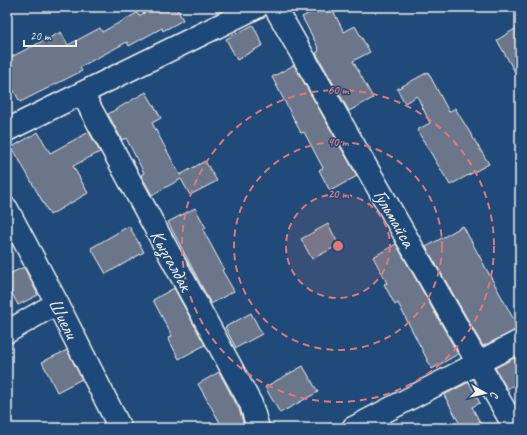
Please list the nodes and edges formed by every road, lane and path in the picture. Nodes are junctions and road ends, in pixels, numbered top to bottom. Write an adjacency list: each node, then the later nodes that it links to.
1 (257, 7): 3 (street)
2 (275, 7): 9 (street, Гульмайса)
3 (82, 93): 4 (street); 11 (street, Кызгалдак)
4 (7, 130)
5 (7, 209): 6 (street, Шиели)
6 (57, 303): 7 (street); 10 (street, Шиели)
7 (7, 332)
8 (520, 341): 9 (street)
9 (477, 363): 12 (street); 13 (street, Гульмайса)
10 (120, 428)
11 (258, 428)
12 (353, 428)
13 (515, 428)

